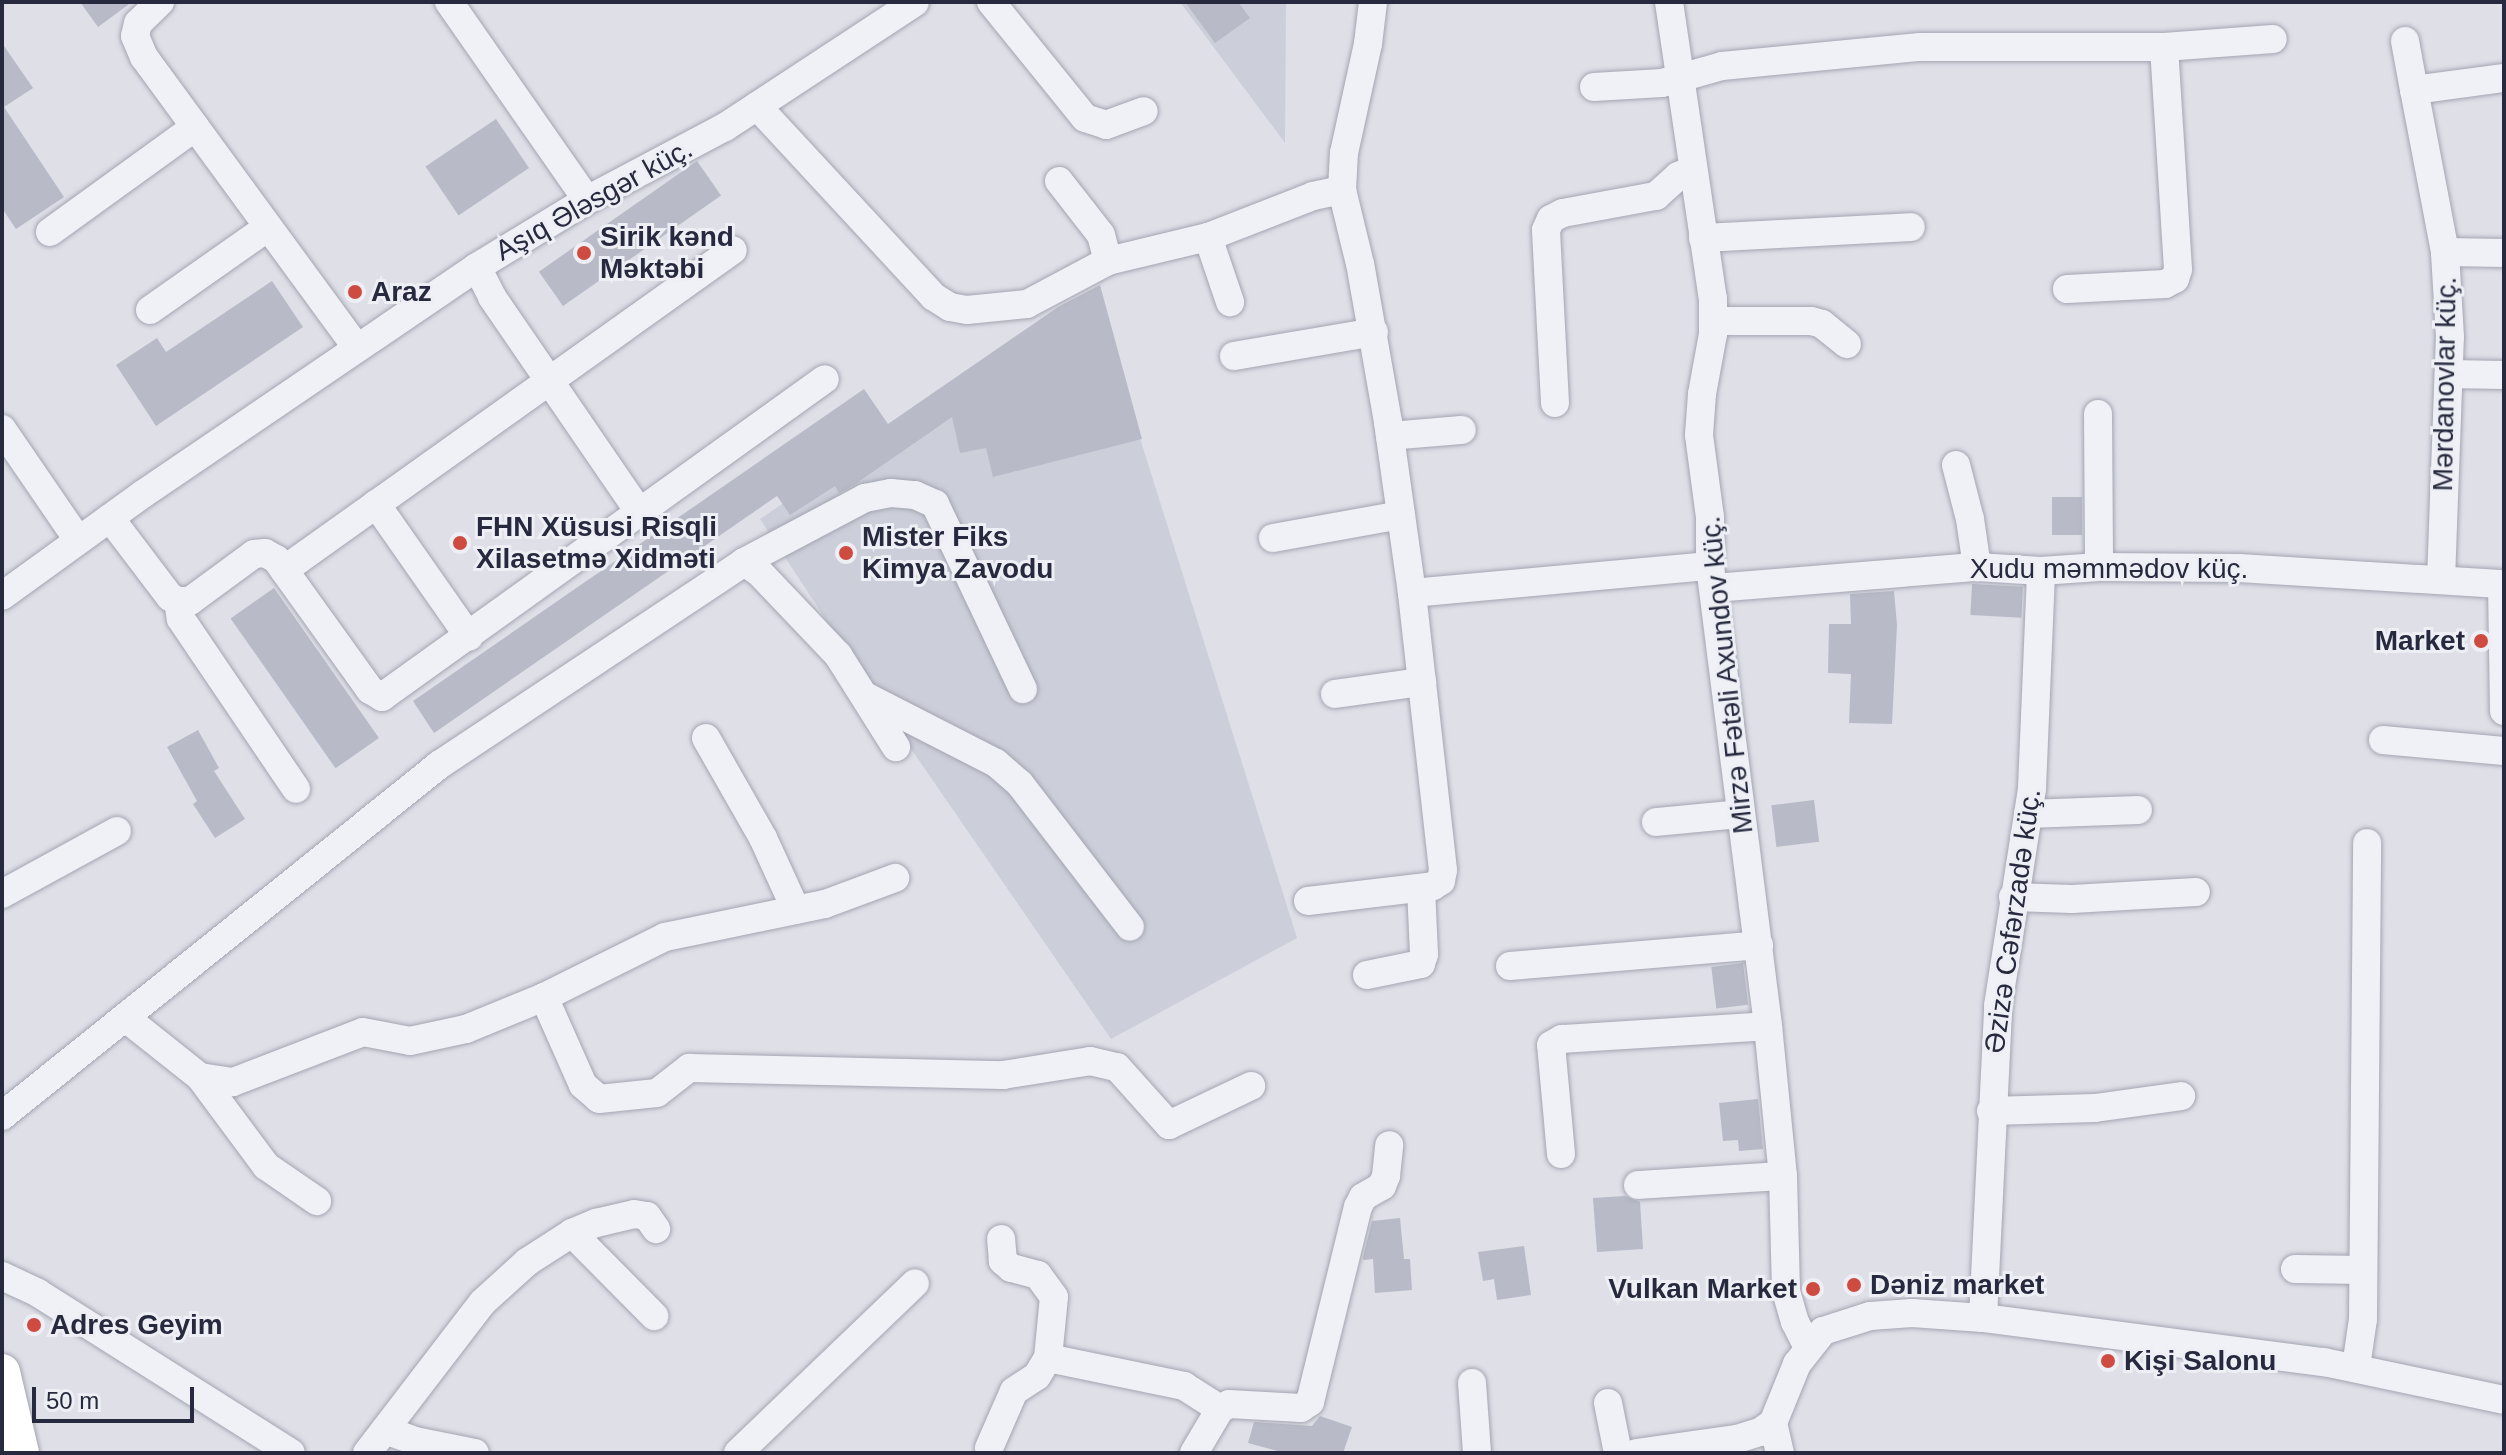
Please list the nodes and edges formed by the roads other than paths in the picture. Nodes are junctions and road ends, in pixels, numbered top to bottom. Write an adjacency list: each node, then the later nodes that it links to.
1 (160, 2): 16 (street)
2 (449, 2): 20 (street)
3 (915, 2): 14 (street, Aşıq Ələsgər küç.)
4 (991, 2): 15 (street)
5 (1373, 2): 19 (street)
6 (1669, 2): 10 (street, Mirzə Fətəli Axundov küç.)
7 (2273, 39): 9 (street)
8 (2405, 41): 13 (street, Mərdanovlar küç.)
9 (2164, 47): 10 (street); 31 (street)
10 (1678, 78): 12 (street); 17 (street, Mirzə Fətəli Axundov küç.)
11 (2504, 78): 13 (street)
12 (1594, 87)
13 (2414, 90): 27 (street, Mərdanovlar küç.)
14 (757, 106): 20 (street, Aşıq Ələsgər küç.); 29 (street)
15 (1144, 111)
16 (195, 127): 21 (street); 23 (street)
17 (1693, 170): 25 (street, Mirzə Fətəli Axundov küç.); 43 (street)
18 (1059, 181): 29 (street)
19 (1342, 190): 24 (street); 35 (street)
20 (587, 200): 30 (street, Aşıq Ələsgər küç.)
21 (268, 227): 33 (street); 37 (street)
22 (1911, 227): 25 (street)
23 (50, 232)
24 (1208, 237): 29 (street); 32 (street)
25 (1703, 238): 34 (street, Mirzə Fətəli Axundov küç.)
26 (733, 250): 42 (street)
27 (2445, 252): 28 (street); 39 (street, Mərdanovlar küç.)
28 (2504, 253)
29 (1108, 261)
30 (477, 267): 37 (street, Aşıq Ələsgər küç.); 42 (street)
31 (2067, 289)
32 (1230, 302)
33 (150, 310)
34 (1714, 321): 36 (street); 60 (street, Mirzə Fətəli Axundov küç.)
35 (1374, 332): 38 (street); 47 (street)
36 (1847, 344)
37 (357, 348): 52 (street, Aşıq Ələsgər küç.)
38 (1234, 356)
39 (2449, 374): 40 (street); 61 (street, Mərdanovlar küç.)
40 (2504, 375)
41 (825, 379): 50 (street)
42 (551, 380): 49 (street); 50 (street)
43 (1555, 403)
44 (2098, 414): 57 (street)
45 (2, 429): 54 (street)
46 (1462, 430): 47 (street)
47 (1390, 436): 51 (street)
48 (1956, 465): 56 (street)
49 (376, 504): 58 (street); 66 (street)
50 (640, 513): 66 (street)
51 (1401, 515): 53 (street); 63 (street)
52 (110, 518): 54 (street, Aşıq Ələsgər küç.); 65 (street)
53 (1273, 538)
54 (78, 540): 64 (street, Aşıq Ələsgər küç.)
55 (744, 562): 68 (street); 70 (street); 95 (street)
56 (1977, 567): 59 (street, Xudu məmmədov küç.); 60 (street, Xudu məmmədov küç.)
57 (2099, 567): 59 (street, Xudu məmmədov küç.); 61 (street, Xudu məmmədov küç.)
58 (284, 570): 65 (street); 66 (street)
59 (2041, 571): 79 (street, Əzizə Cəfərzadə küç.)
60 (1712, 577): 63 (street, Xudu məmmədov küç.); 78 (street, Mirzə Fətəli Axundov küç.)
61 (2441, 580): 62 (street, Xudu məmmədov küç.)
62 (2503, 584): 71 (street)
63 (1412, 593): 67 (street)
64 (2, 596)
65 (178, 601): 76 (street)
66 (469, 637)
67 (1422, 682): 69 (street); 84 (street)
68 (1023, 689)
69 (1335, 694)
70 (865, 696): 74 (street); 90 (street)
71 (2504, 711)
72 (706, 738): 89 (street)
73 (2383, 740): 75 (street)
74 (896, 747)
75 (2504, 751)
76 (296, 789)
77 (2138, 810): 79 (street)
78 (1741, 814): 80 (street); 91 (street, Mirzə Fətəli Axundov küç.)
79 (2028, 814): 87 (street, Əzizə Cəfərzadə küç.)
80 (1656, 822)
81 (117, 831): 86 (street)
82 (2367, 843): 111 (street)
83 (895, 878): 89 (street)
84 (1421, 888): 88 (street); 93 (street)
85 (2196, 892): 87 (street)
86 (2, 894)
87 (2013, 897): 100 (street, Əzizə Cəfərzadə küç.)
88 (1308, 901)
89 (796, 910): 94 (street)
90 (1130, 927)
91 (1759, 945): 92 (street); 96 (street, Mirzə Fətəli Axundov küç.)
92 (1510, 966)
93 (1367, 975)
94 (544, 997): 97 (street); 98 (street)
95 (127, 1019): 97 (street); 101 (street)
96 (1768, 1026): 103 (street); 104 (street, Mirzə Fətəli Axundov küç.)
97 (200, 1077): 106 (street)
98 (1251, 1086)
99 (2181, 1096): 100 (street)
100 (1991, 1111): 115 (street, Əzizə Cəfərzadə küç.)
101 (2, 1116)
102 (1389, 1145): 123 (street)
103 (1561, 1154)
104 (1783, 1176): 105 (street); 116 (street, Mirzə Fətəli Axundov küç.)
105 (1638, 1185)
106 (317, 1201)
107 (656, 1229): 108 (street)
108 (572, 1233): 114 (street); 125 (street)
109 (1001, 1239): 117 (street)
110 (2295, 1269): 111 (street)
111 (2363, 1270): 118 (street)
112 (2, 1276): 128 (street)
113 (915, 1283): 131 (street)
114 (654, 1316)
115 (1983, 1318): 116 (street); 118 (street)
116 (1808, 1347): 124 (street)
117 (1048, 1358): 123 (street); 126 (street)
118 (2356, 1367): 121 (street)
119 (1472, 1383): 133 (street)
120 (4, 1389): 127 (main road)
121 (2503, 1391)
122 (1608, 1403): 134 (street)
123 (1220, 1409): 132 (street)
124 (1773, 1423): 135 (street); 136 (street)
125 (385, 1430): 129 (street); 130 (street)
126 (989, 1448)
127 (21, 1453)
128 (291, 1453)
129 (367, 1453)
130 (475, 1453)
131 (738, 1453)
132 (1194, 1453)
133 (1477, 1453)
134 (1618, 1453)
135 (1636, 1453)
136 (1780, 1453)

